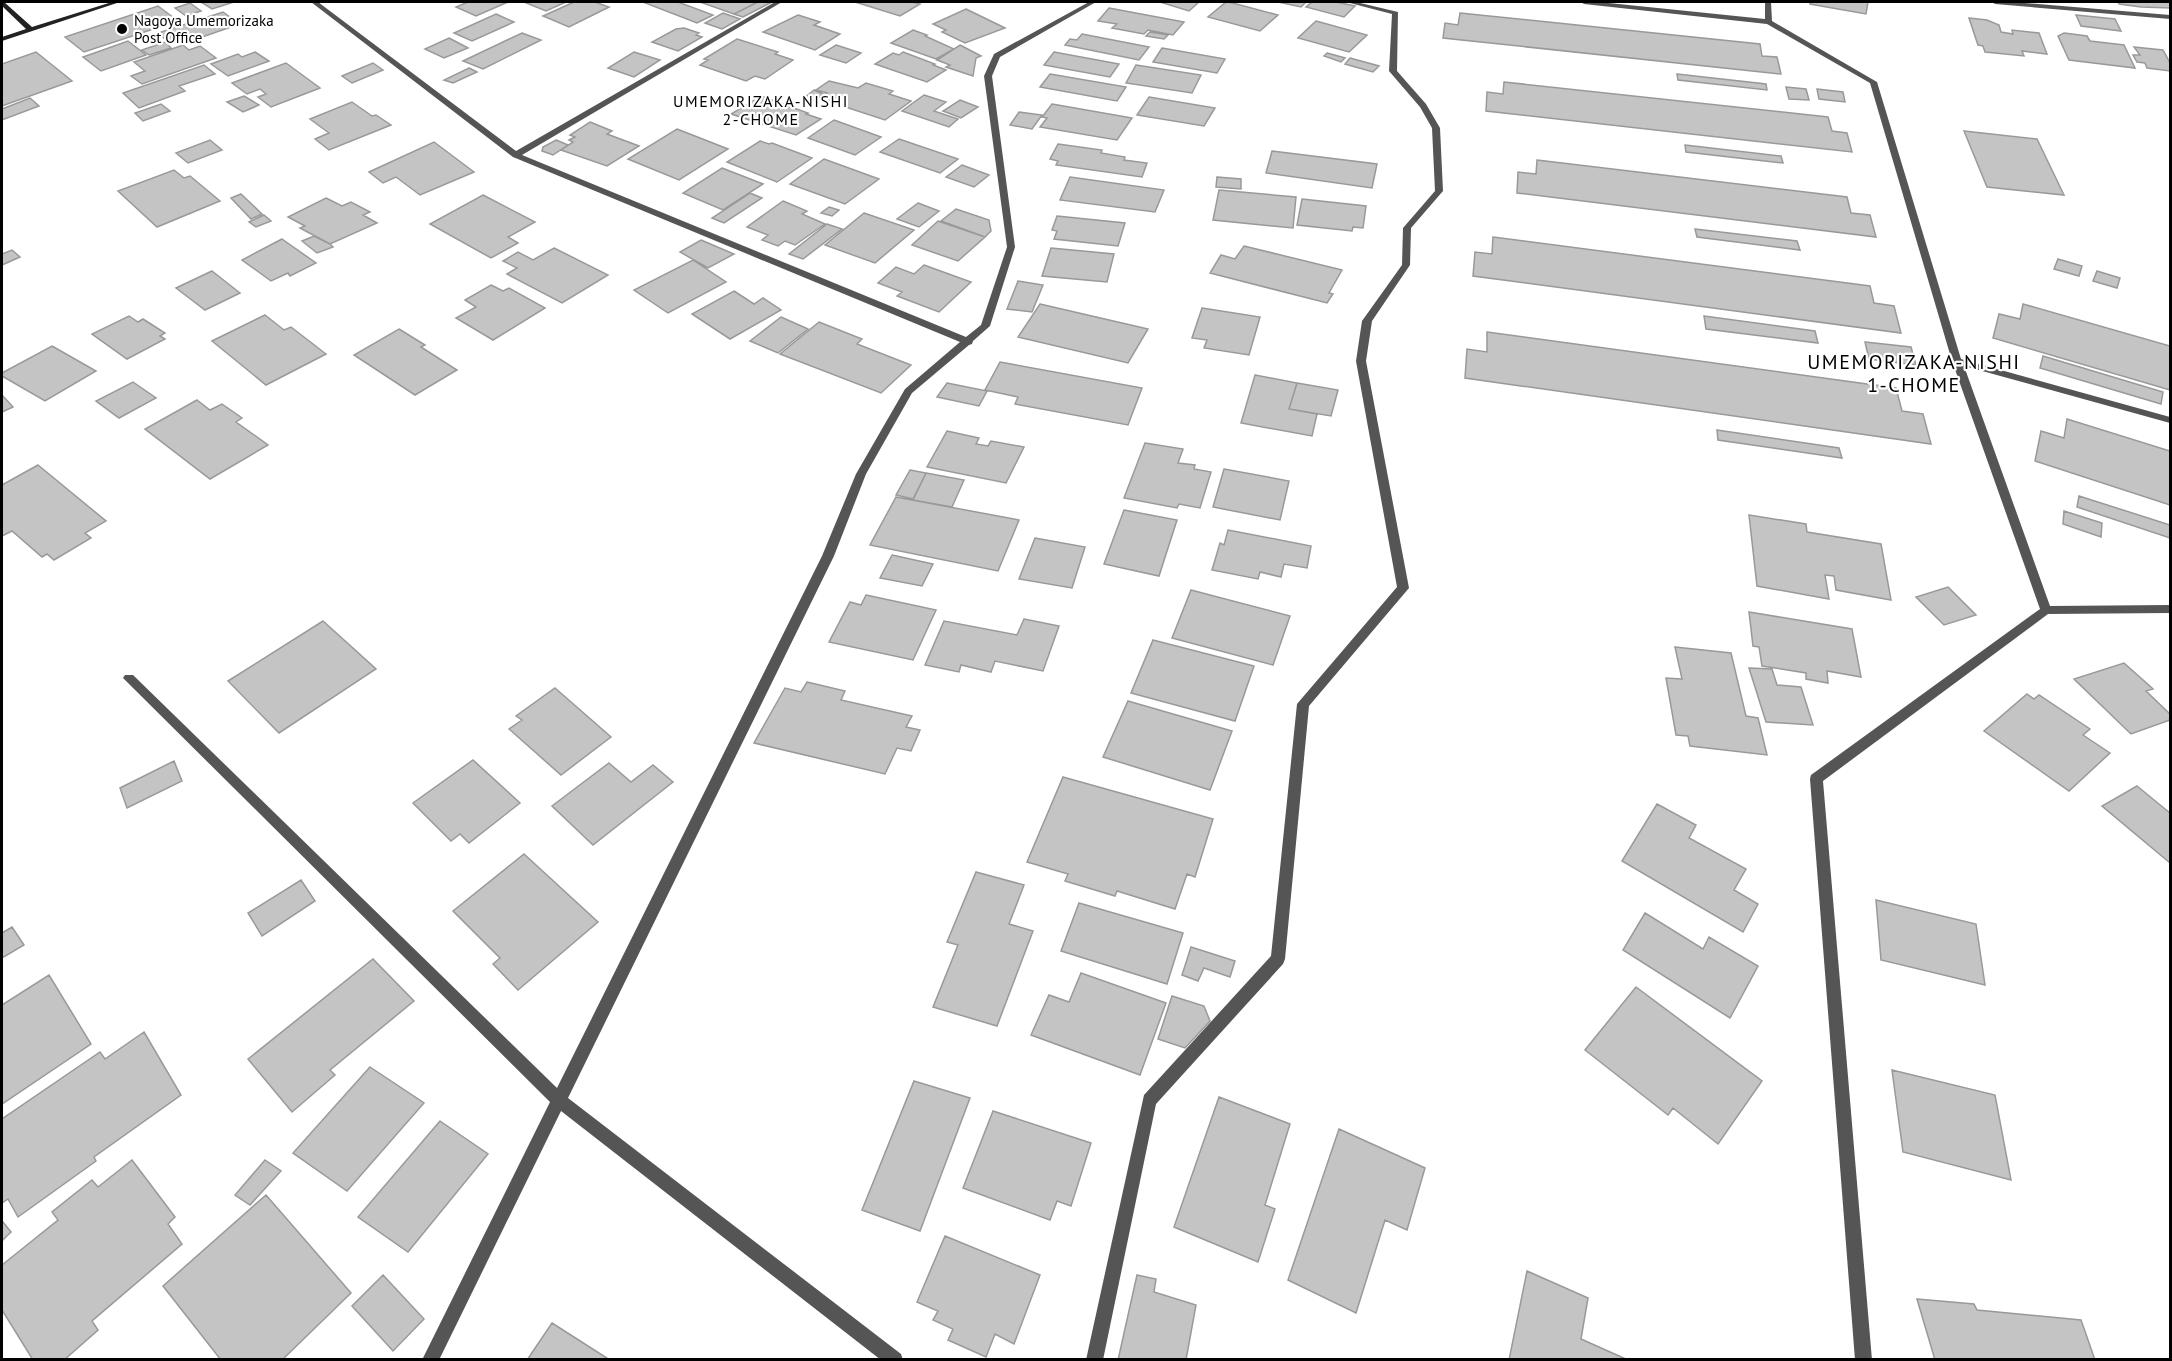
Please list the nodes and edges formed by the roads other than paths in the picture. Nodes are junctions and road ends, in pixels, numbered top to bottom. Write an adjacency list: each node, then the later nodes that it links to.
1 (117, 2): 12 (main road)
2 (314, 2): 14 (street)
3 (779, 2): 14 (street)
4 (1093, 2): 15 (street)
5 (1349, 2): 24 (street)
6 (1584, 2): 11 (street)
7 (1768, 2): 11 (street)
8 (1995, 2): 10 (street)
9 (2, 3): 12 (main road)
10 (2170, 17)
11 (1769, 22): 16 (street)
12 (30, 29): 13 (main road)
13 (2, 39)
14 (516, 155): 15 (street)
15 (969, 342): 21 (street)
16 (1957, 362): 17 (street); 19 (street)
17 (2170, 420)
18 (2170, 609): 19 (street)
19 (2046, 610): 25 (street)
20 (129, 678): 21 (street)
21 (559, 1100): 22 (street); 23 (street)
22 (430, 1359)
23 (895, 1359)
24 (1094, 1359)
25 (1864, 1359)

